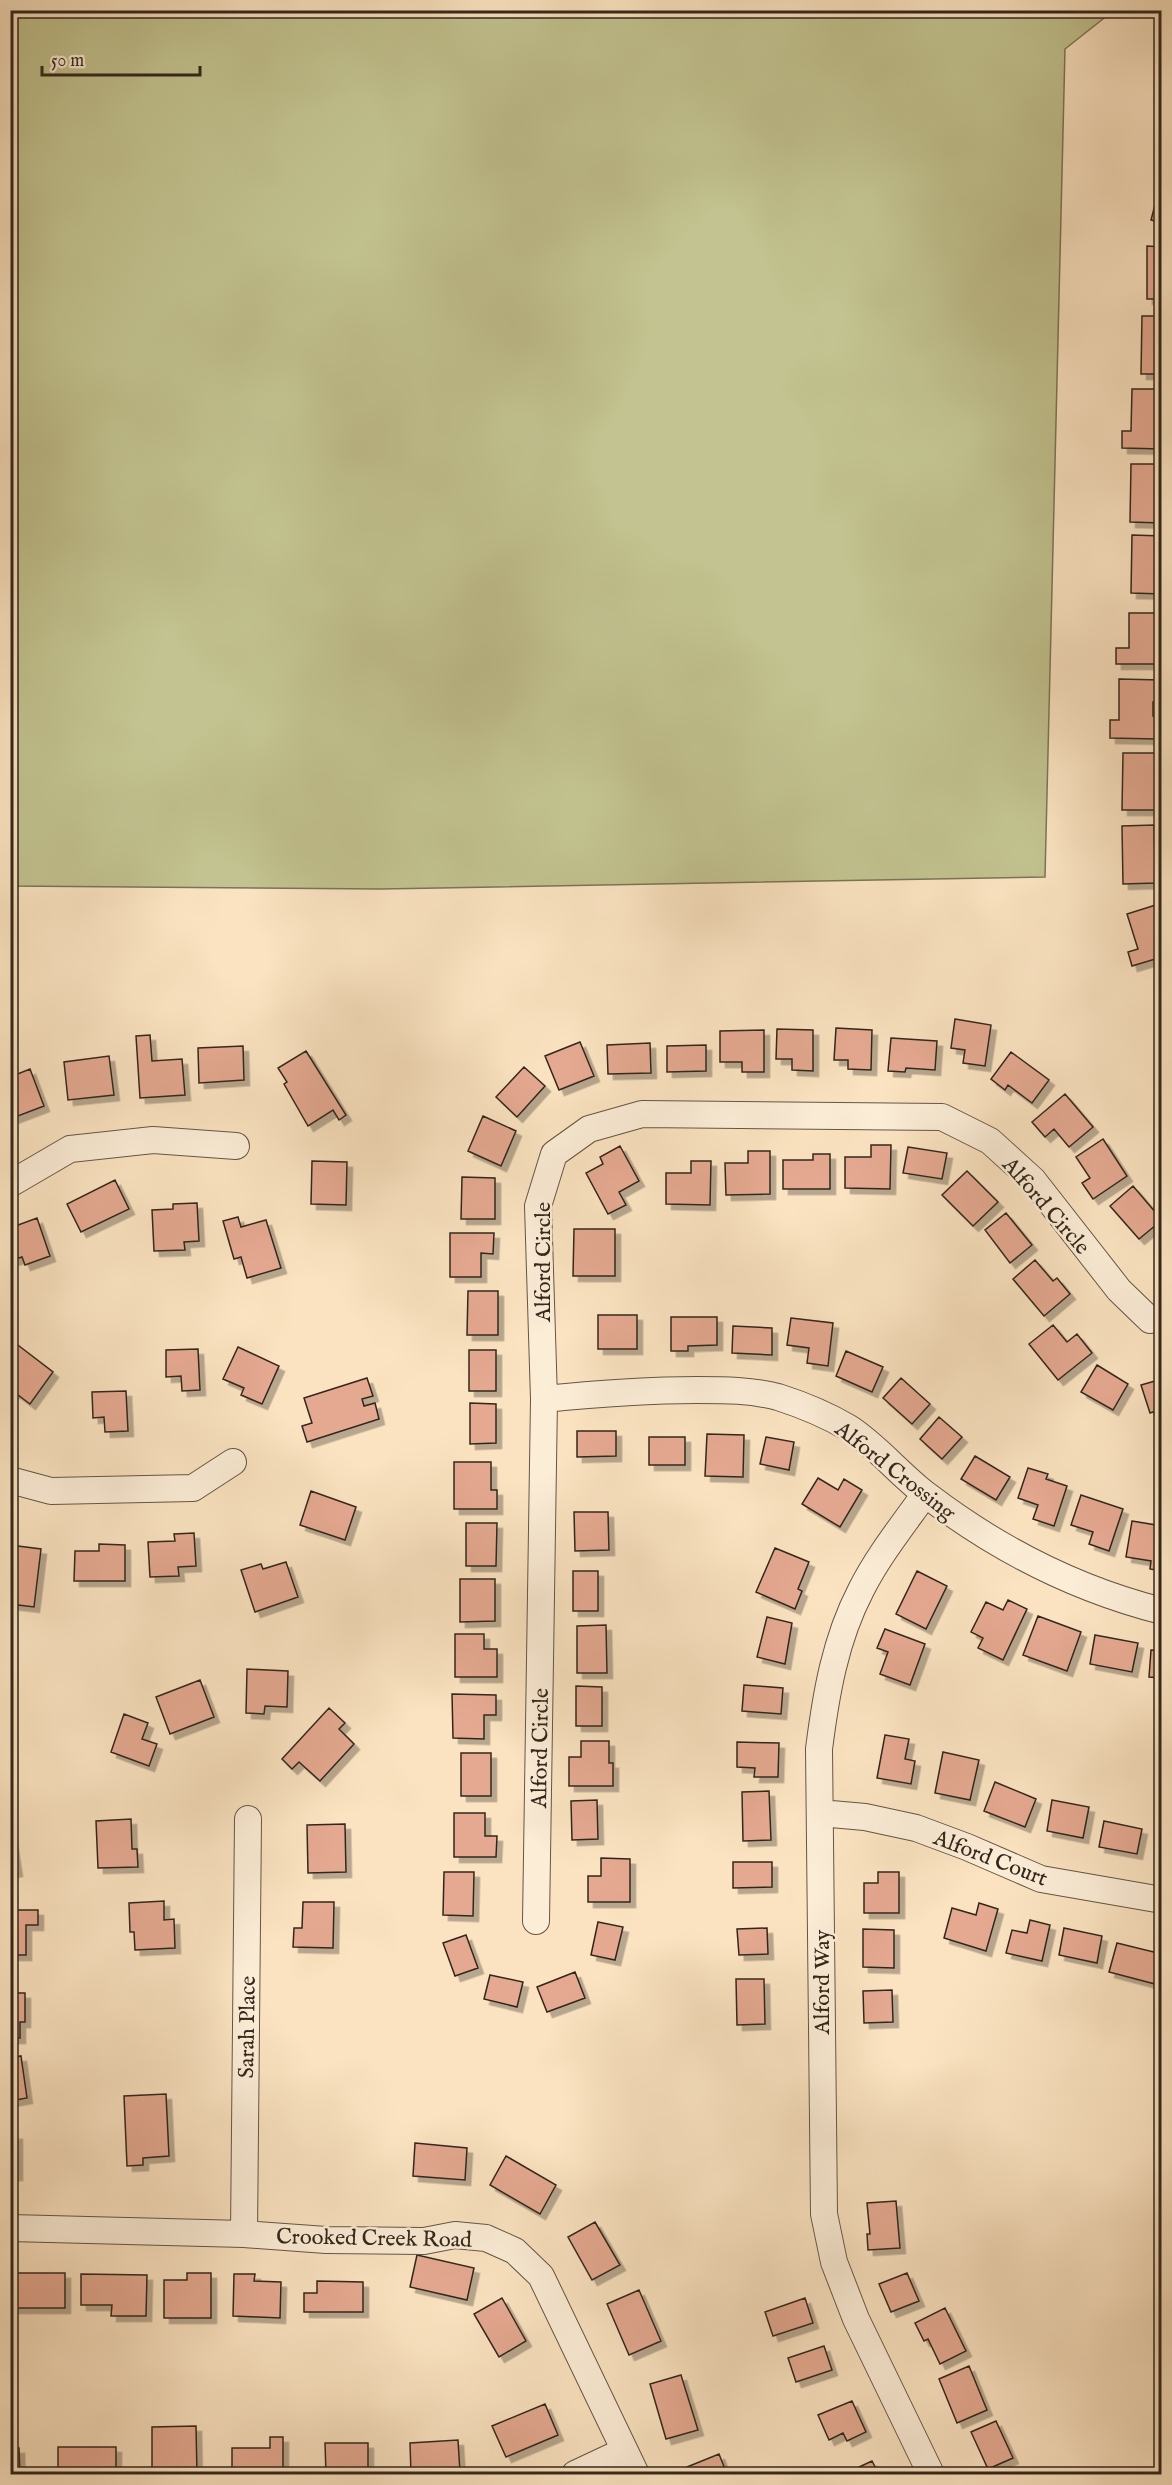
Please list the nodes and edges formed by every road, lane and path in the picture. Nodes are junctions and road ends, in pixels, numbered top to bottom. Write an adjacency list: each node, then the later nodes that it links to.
1 (236, 1146): 2 (street)
2 (10, 1184)
3 (1150, 1320): 4 (street, Alford Circle)
4 (544, 1399): 7 (street, Alford Crossing); 12 (street, Alford Circle)
5 (233, 1462): 6 (street)
6 (10, 1480)
7 (925, 1494): 8 (street, Alford Crossing); 9 (street, Alford Way)
8 (1161, 1611)
9 (820, 1813): 11 (street, Alford Court); 18 (street, Alford Way)
10 (248, 1819): 14 (street, Sarah Place)
11 (1161, 1900)
12 (536, 1921)
13 (10, 2228): 14 (street, Crooked Creek Road)
14 (244, 2234): 15 (street, Crooked Creek Road)
15 (624, 2451): 16 (street); 17 (street, Crooked Creek Road)
16 (575, 2475)
17 (636, 2475)
18 (931, 2475)

